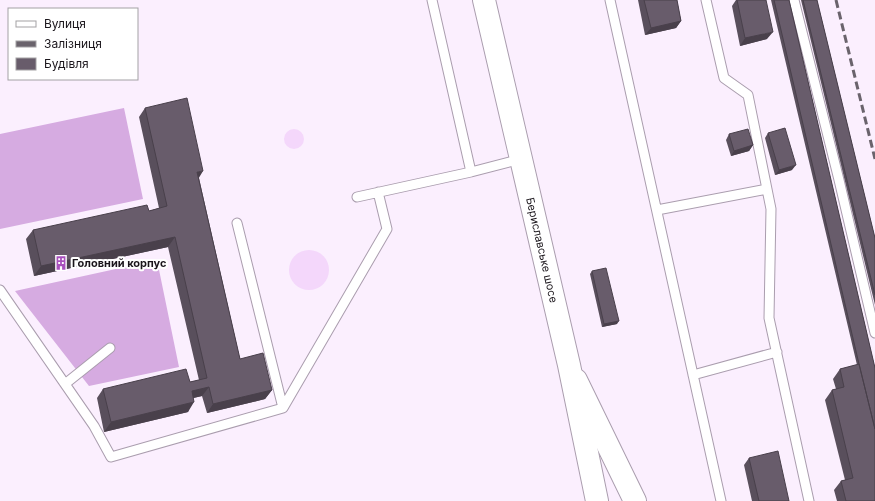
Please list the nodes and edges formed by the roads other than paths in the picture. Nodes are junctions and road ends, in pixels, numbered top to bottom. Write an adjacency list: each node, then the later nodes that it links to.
1 (432, 0): 7 (lane)
2 (484, 0): 6 (main road, Бериславське шосе)
3 (610, 0): 11 (lane)
4 (706, 0): 8 (lane)
5 (794, 0): 14 (lane)
6 (521, 159): 7 (lane); 17 (main road, Бериславське шосе)
7 (471, 172): 9 (lane)
8 (767, 189): 11 (lane); 16 (lane)
9 (378, 192): 10 (lane); 20 (lane)
10 (358, 197)
11 (657, 210): 18 (lane)
12 (237, 223): 20 (lane)
13 (0, 290): 19 (lane)
14 (875, 333)
15 (110, 348): 19 (lane)
16 (777, 352): 18 (lane); 24 (lane)
17 (569, 365): 21 (main road, Бериславське шосе); 22 (main road)
18 (694, 375): 23 (lane)
19 (65, 384): 20 (lane)
20 (283, 408)
21 (597, 501)
22 (635, 501)
23 (722, 501)
24 (809, 501)

